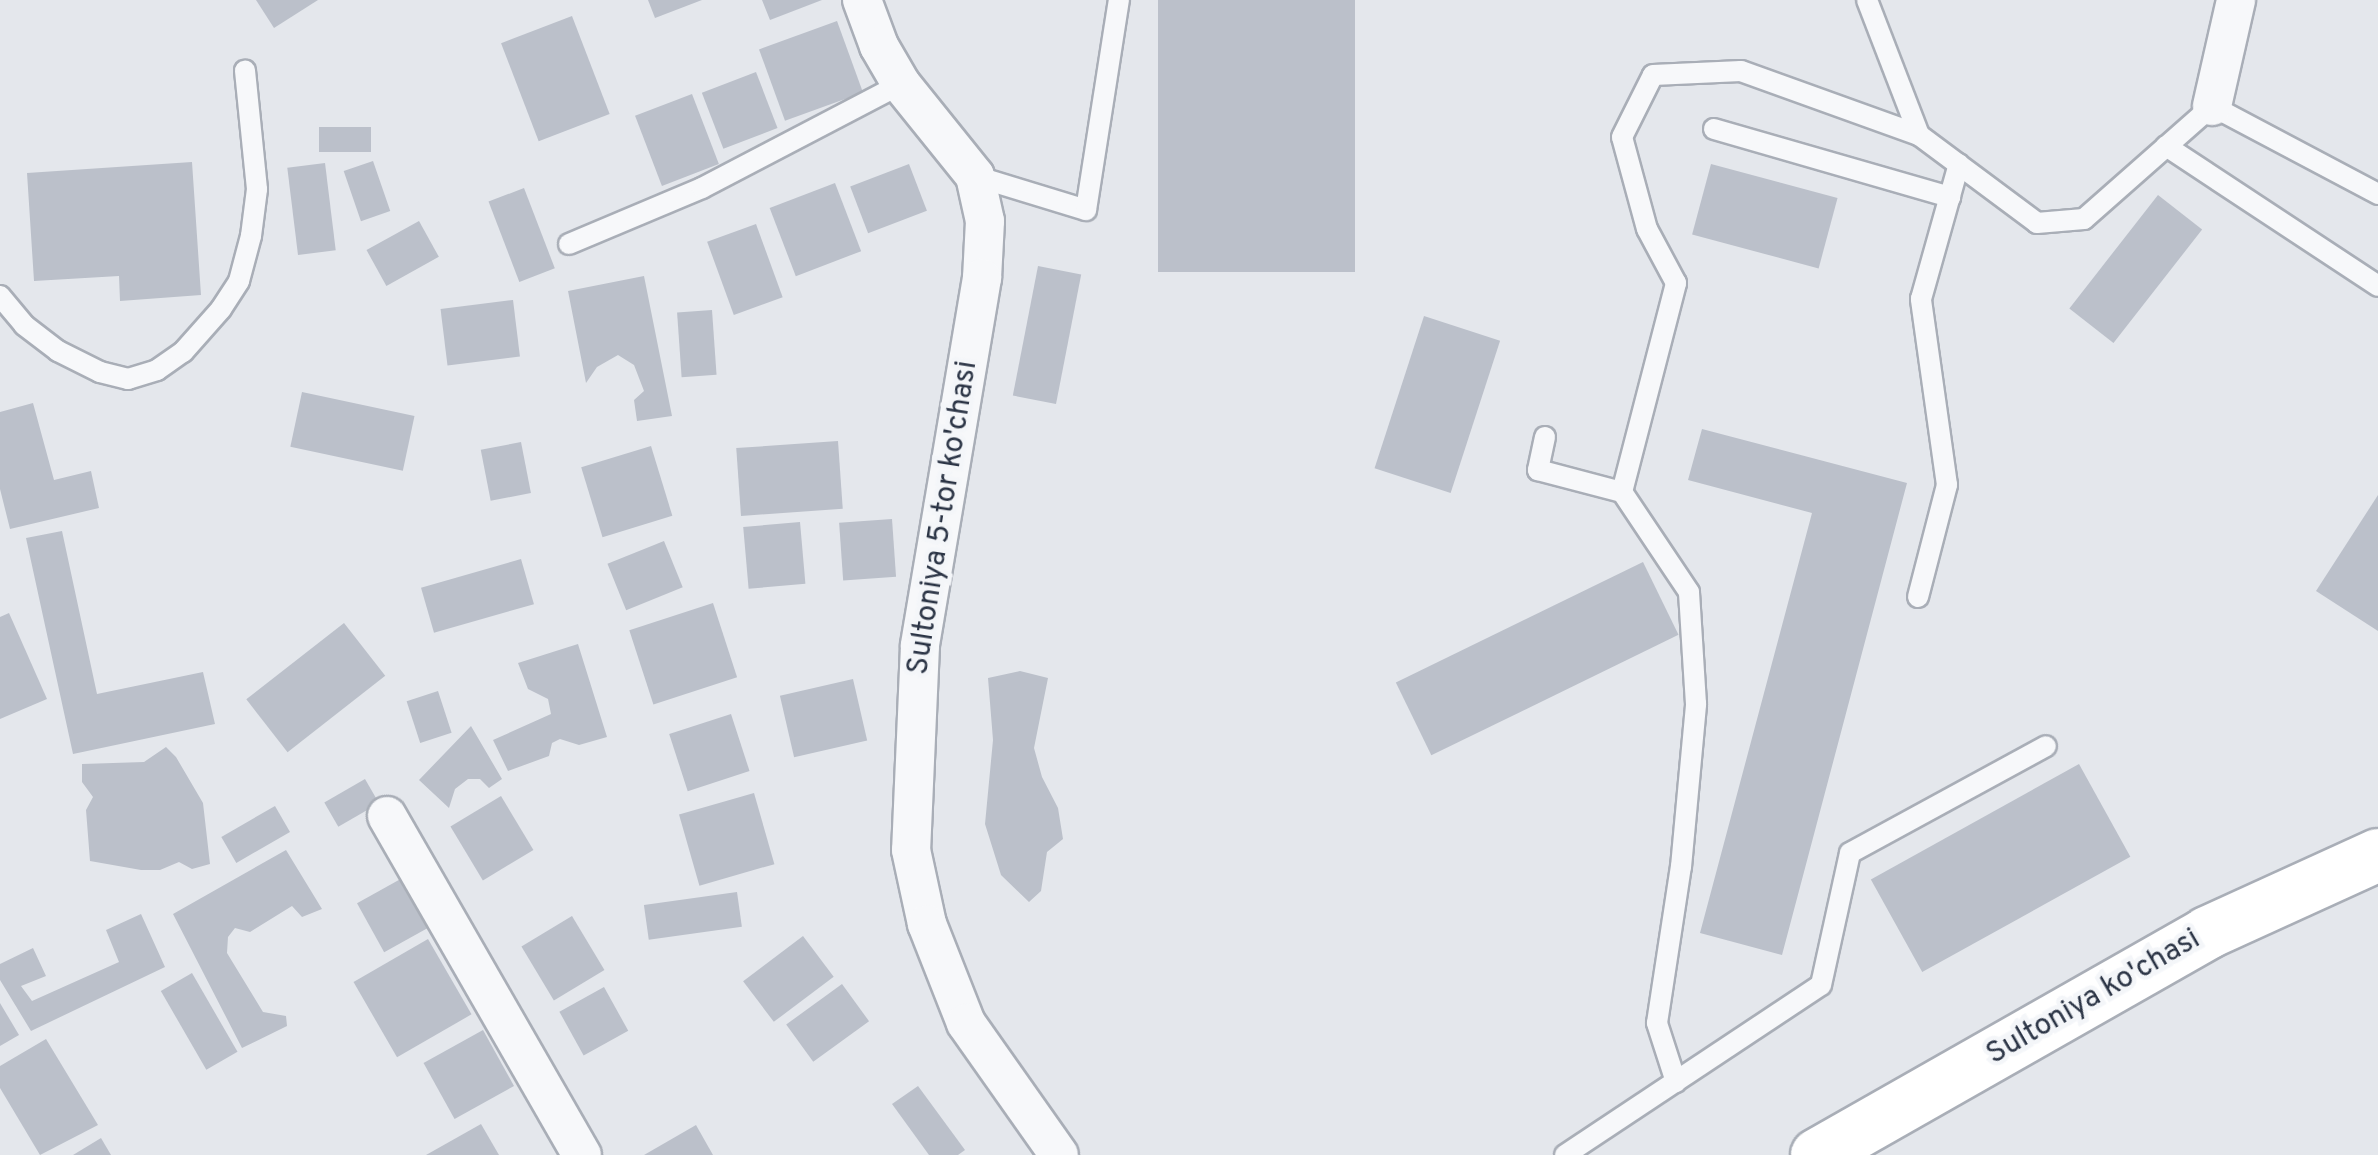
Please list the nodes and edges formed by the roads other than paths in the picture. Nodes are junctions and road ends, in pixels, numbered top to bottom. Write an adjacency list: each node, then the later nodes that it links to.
1 (862, 0): 6 (street, Sultoniya 5-tor ko'chasi)
2 (1120, 0): 12 (lane)
3 (1867, 0): 9 (lane)
4 (2236, 0): 7 (street)
5 (245, 71): 17 (lane)
6 (901, 84): 12 (street, Sultoniya 5-tor ko'chasi); 15 (lane)
7 (2212, 106): 10 (lane); 13 (lane)
8 (1714, 129): 14 (lane)
9 (1919, 135): 11 (lane); 19 (lane)
10 (2166, 146): 11 (lane); 16 (lane)
11 (1959, 164): 14 (lane)
12 (975, 176): 26 (street, Sultoniya 5-tor ko'chasi)
13 (2378, 194)
14 (1950, 197): 20 (lane)
15 (569, 244)
16 (2378, 286)
17 (0, 296)
18 (1545, 438): 19 (lane)
19 (1622, 492): 24 (lane)
20 (1918, 597)
21 (2046, 746): 24 (lane)
22 (388, 816): 25 (street)
23 (2378, 855): 28 (street, Sultoniya ko'chasi)
24 (1676, 1082): 27 (lane)
25 (582, 1155)
26 (1058, 1155)
27 (1565, 1155)
28 (1817, 1155)

